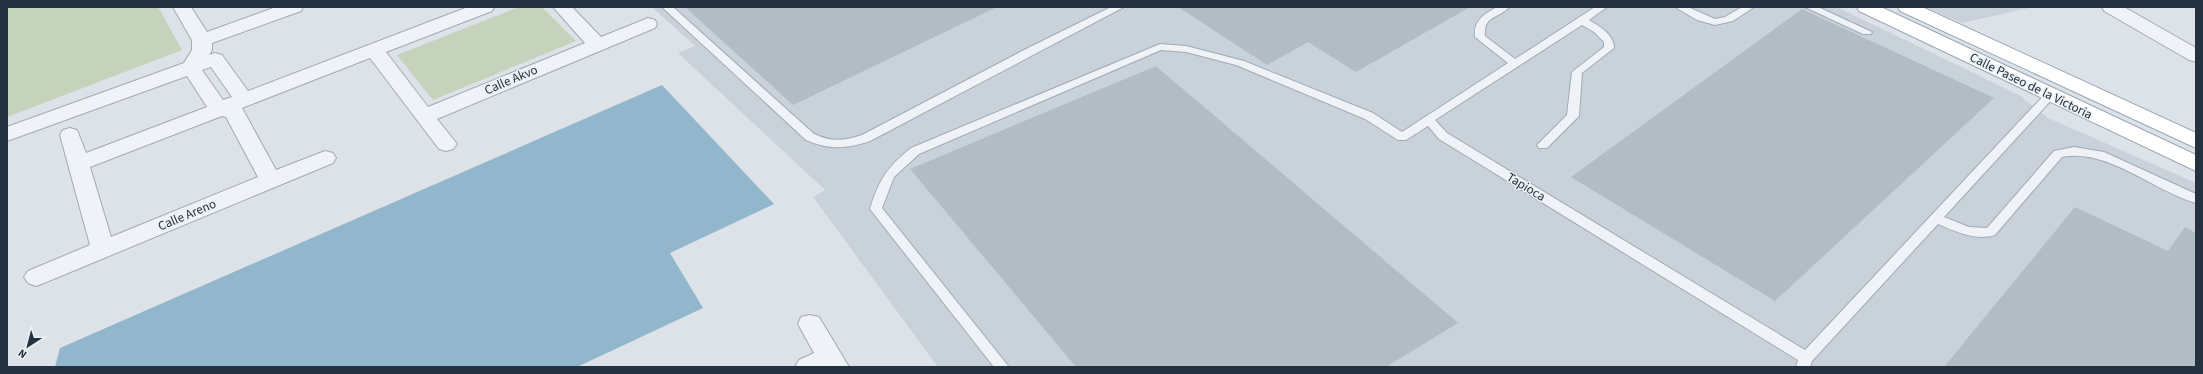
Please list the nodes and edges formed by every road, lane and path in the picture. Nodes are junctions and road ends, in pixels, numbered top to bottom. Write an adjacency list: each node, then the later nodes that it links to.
1 (182, 7): 20 (street)
2 (485, 7): 19 (street)
3 (562, 7): 18 (street)
4 (667, 7): 5 (lane)
5 (1119, 7)
6 (1504, 7): 22 (lane)
7 (1602, 7): 15 (lane)
8 (1680, 7): 9 (lane)
9 (1749, 7)
10 (1810, 7): 17 (lane)
11 (1866, 7): 23 (main road, Calle Paseo de la Victoria)
12 (1907, 7): 29 (main road, Calle Paseo de la Victoria)
13 (2111, 7): 21 (street)
14 (285, 8): 20 (street)
15 (1581, 20): 22 (lane); 31 (lane)
16 (648, 24): 18 (street, Calle Akvo)
17 (1867, 32)
18 (597, 44): 25 (street, Calle Akvo)
19 (374, 50): 24 (street); 25 (street)
20 (200, 51): 24 (street); 24 (street); 27 (street)
21 (2196, 56)
22 (1514, 63): 26 (lane)
23 (2050, 95): 32 (main road); 35 (main road, Calle Paseo de la Victoria); 38 (lane)
24 (232, 107): 34 (street); 36 (street)
25 (425, 116): 30 (street)
26 (1428, 119): 42 (lane, Tapioca); 44 (lane)
27 (7, 134)
28 (70, 135): 34 (street)
29 (2196, 141)
30 (446, 144)
31 (1543, 145)
32 (2196, 148)
33 (325, 158): 36 (street, Calle Areno)
34 (78, 164): 39 (street)
35 (2196, 164)
36 (271, 180): 39 (street, Calle Areno)
37 (2196, 199): 38 (lane)
38 (1935, 218): 42 (lane)
39 (103, 250): 40 (street, Calle Areno)
40 (36, 277)
41 (810, 324): 43 (street)
42 (1804, 362)
43 (824, 364)
44 (1002, 367)

